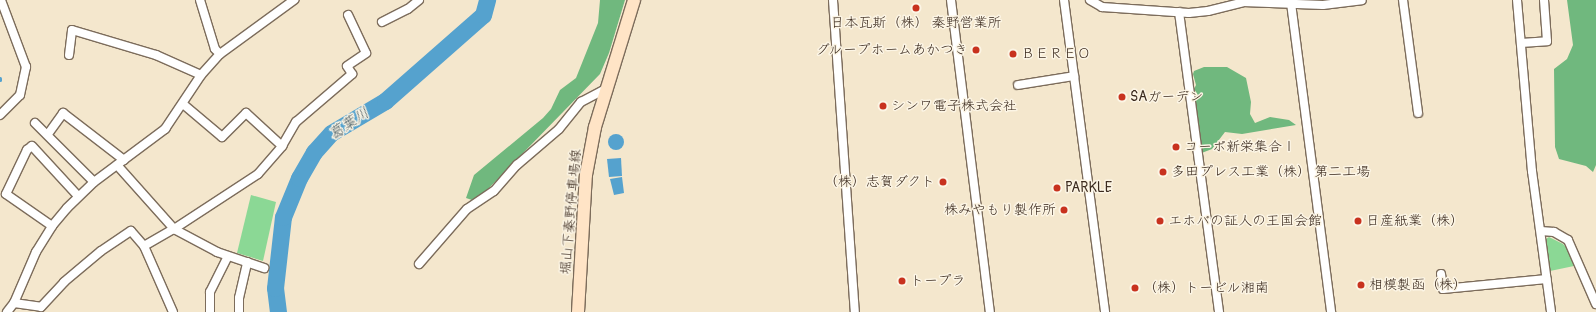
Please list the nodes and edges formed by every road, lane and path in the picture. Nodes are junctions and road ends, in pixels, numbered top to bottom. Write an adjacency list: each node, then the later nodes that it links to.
1 (1, 0): 28 (street)
2 (200, 0): 20 (street)
3 (294, 0): 20 (street)
4 (419, 0): 18 (street)
5 (634, 0): 25 (main road, 堀山下秦野停車場線)
6 (833, 0): 53 (street)
7 (950, 0): 54 (street)
8 (1064, 0): 23 (street)
9 (1090, 0): 16 (street)
10 (1362, 0): 15 (street)
11 (1403, 0): 27 (street)
12 (1517, 0): 19 (street)
13 (1544, 0): 19 (street)
14 (1243, 1): 15 (street); 16 (street)
15 (1291, 3): 57 (street)
16 (1179, 12): 56 (street)
17 (348, 15): 31 (street)
18 (382, 22)
19 (1521, 43): 37 (street)
20 (220, 54): 22 (street)
21 (69, 55): 22 (street)
22 (201, 75): 26 (street)
23 (1074, 76): 24 (street); 55 (street)
24 (1018, 85)
25 (607, 88): 41 (street); 52 (main road, 堀山下秦野停車場線)
26 (183, 104): 31 (street); 32 (street)
27 (1418, 114)
28 (0, 115)
29 (36, 123): 30 (street)
30 (48, 134): 32 (street); 33 (street)
31 (282, 146): 36 (street)
32 (121, 162): 33 (street); 36 (street)
33 (94, 182): 34 (street)
34 (78, 196): 35 (street); 35 (street)
35 (52, 226): 45 (street)
36 (174, 229): 38 (street); 39 (street)
37 (1540, 231): 44 (street); 46 (street)
38 (144, 246): 47 (street); 49 (street)
39 (228, 256): 40 (street); 50 (street)
40 (247, 262): 42 (street); 51 (street)
41 (418, 264)
42 (264, 268)
43 (1441, 274): 44 (street)
44 (1547, 279): 58 (street)
45 (14, 303): 47 (street); 48 (street)
46 (1595, 303): 59 (street)
47 (30, 308)
48 (7, 312)
49 (173, 312)
50 (210, 312)
51 (239, 312)
52 (578, 312)
53 (855, 312)
54 (990, 312)
55 (1105, 312)
56 (1218, 312)
57 (1332, 312)
58 (1551, 312)
59 (1592, 312)

